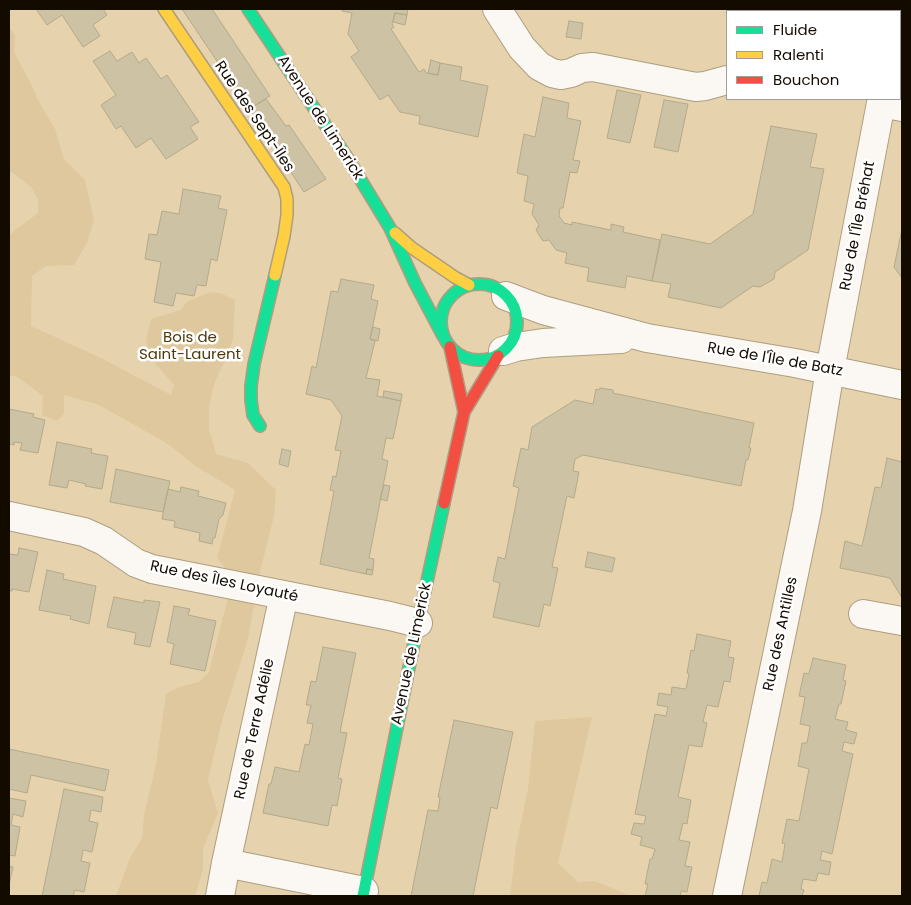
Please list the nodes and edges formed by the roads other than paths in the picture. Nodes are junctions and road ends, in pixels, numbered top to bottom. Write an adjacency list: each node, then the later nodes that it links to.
1 (164, 9): 16 (street, Rue des Sept-Îles)
2 (248, 9): 6 (street, Avenue de Limerick)
3 (497, 9): 4 (street)
4 (726, 80)
5 (881, 102): 13 (street, Rue de l'Île Bréhat)
6 (390, 228): 7 (street, Avenue de Limerick); 9 (street, Avenue de Limerick)
7 (469, 286): 8 (street); 9 (street)
8 (506, 296): 10 (street, Rue de l'Île de Batz); 12 (street)
9 (443, 336): 11 (street)
10 (647, 338): 12 (street, Rue de l'Île de Batz); 13 (street, Rue de l'Île de Batz)
11 (450, 347): 12 (street); 15 (street, Avenue de Limerick)
12 (501, 354): 15 (street, Avenue de Limerick)
13 (830, 370): 14 (street, Rue de l'Île de Batz); 25 (street, Rue des Antilles)
14 (902, 385)
15 (464, 412): 21 (street, Avenue de Limerick)
16 (260, 426)
17 (9, 516): 18 (street, Rue des Îles Loyauté)
18 (284, 595): 21 (street, Rue des Îles Loyauté); 22 (street, Rue de Terre Adélie)
19 (863, 614): 20 (street)
20 (902, 621)
21 (418, 623): 23 (street, Avenue de Limerick)
22 (226, 863): 23 (street); 24 (street, Rue de Terre Adélie)
23 (363, 894)
24 (220, 896)
25 (727, 896)

